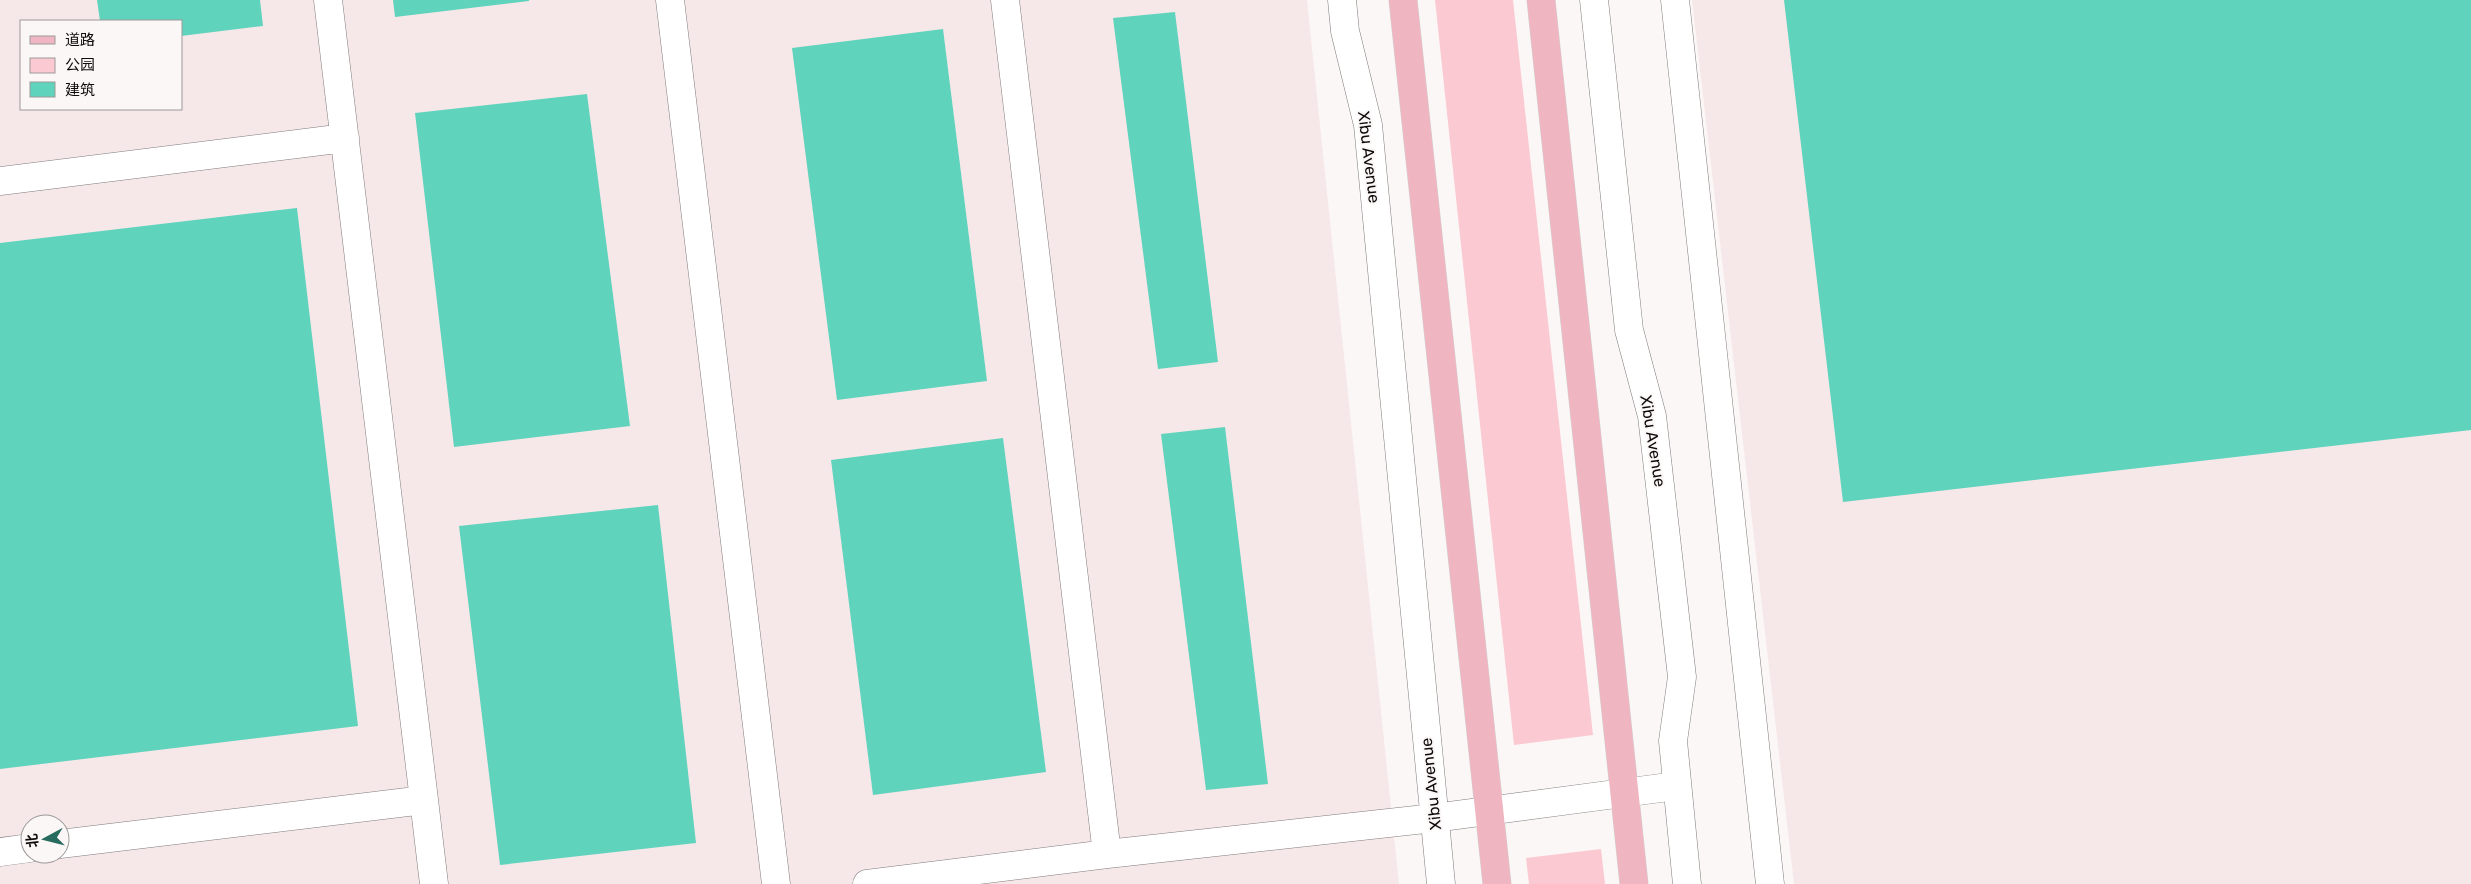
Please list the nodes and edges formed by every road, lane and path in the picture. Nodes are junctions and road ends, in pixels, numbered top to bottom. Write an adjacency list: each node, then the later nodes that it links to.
1 (328, 0): 9 (street)
2 (670, 0): 21 (street)
3 (1005, 0): 19 (street)
4 (1342, 0): 15 (street, Xibu Avenue)
5 (1403, 0): 14 (main road)
6 (1541, 0): 12 (main road)
7 (1594, 0): 11 (street, Xibu Avenue)
8 (1675, 0): 27 (street)
9 (344, 138): 10 (street); 13 (street)
10 (0, 181)
11 (1676, 786): 12 (street); 26 (street, Xibu Avenue)
12 (1625, 792): 14 (street); 25 (main road)
13 (424, 800): 16 (street); 20 (street)
14 (1489, 810): 15 (street); 24 (main road)
15 (1434, 818): 19 (street); 23 (street, Xibu Avenue)
16 (70, 843)
17 (20, 849): 18 (street)
18 (0, 852)
19 (1107, 854): 22 (street)
20 (434, 884)
21 (776, 884)
22 (867, 884)
23 (1441, 884)
24 (1497, 884)
25 (1634, 884)
26 (1687, 884)
27 (1770, 884)

